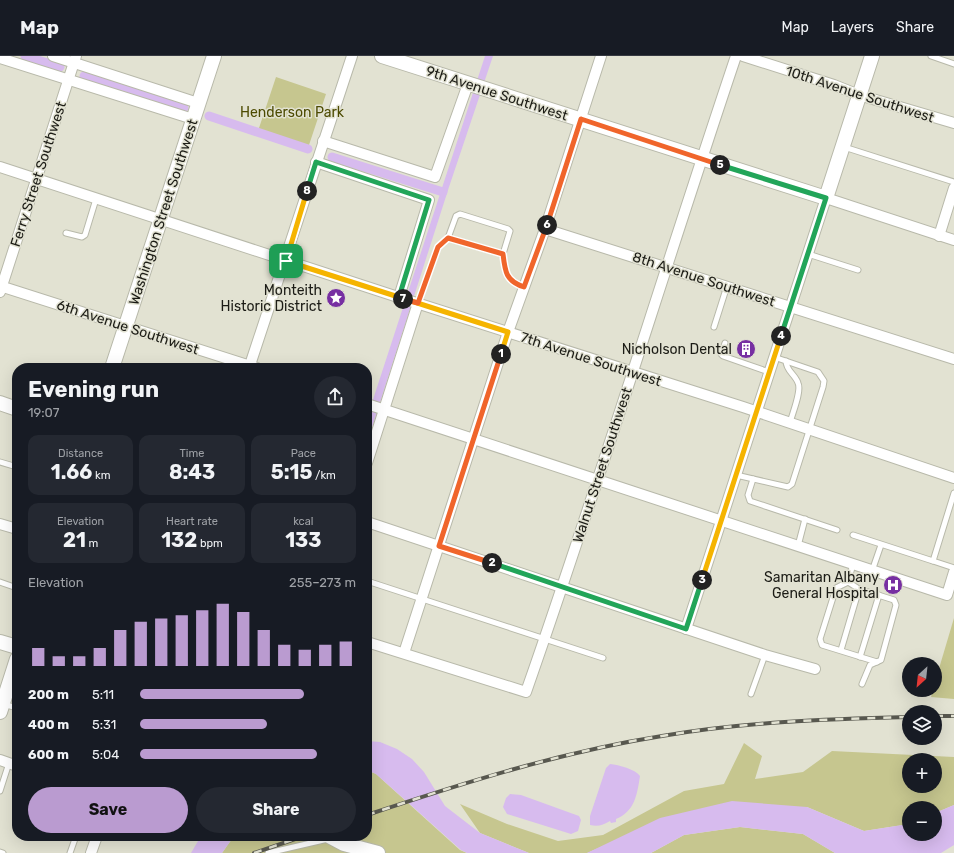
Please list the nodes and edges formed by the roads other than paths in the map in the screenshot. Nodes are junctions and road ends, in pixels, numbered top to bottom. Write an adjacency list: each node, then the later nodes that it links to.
1 (53, 56): 11 (street)
2 (214, 56): 16 (street, Washington Street Southwest)
3 (352, 56): 20 (street)
4 (382, 56): 14 (street, 9th Avenue Southwest)
5 (601, 56): 18 (street)
6 (736, 56): 22 (street, Walnut Street Southwest)
7 (743, 56): 15 (street, 10th Avenue Southwest)
8 (872, 56): 15 (street)
9 (931, 56): 12 (lane)
10 (0, 58): 13 (street)
11 (75, 59): 13 (street, Ferry Street Southwest); 16 (street)
12 (954, 64)
13 (68, 80): 17 (street); 25 (street, Ferry Street Southwest)
14 (474, 86): 18 (street, 9th Avenue Southwest); 20 (street)
15 (859, 96): 19 (street, 10th Avenue Southwest); 21 (street)
16 (198, 103): 17 (street, Washington Street Southwest)
17 (193, 119): 30 (street, Washington Street Southwest)
18 (581, 119): 22 (street, 9th Avenue Southwest); 31 (street)
19 (954, 124)
20 (323, 141): 23 (street)
21 (843, 147): 26 (lane); 28 (street)
22 (701, 159): 28 (street, 9th Avenue Southwest); 39 (street, Walnut Street Southwest)
23 (316, 162): 38 (street); 44 (street)
24 (0, 167): 25 (street, 7th Avenue Southwest)
25 (37, 179): 29 (street, 7th Avenue Southwest); 43 (street, Ferry Street Southwest)
26 (954, 182)
27 (954, 188): 33 (street)
28 (826, 198): 33 (street, 9th Avenue Southwest); 37 (street)
29 (96, 199): 30 (street, 7th Avenue Southwest); 32 (lane)
30 (160, 220): 38 (street, 7th Avenue Southwest); 46 (street, Washington Street Southwest)
31 (545, 229): 39 (street, 8th Avenue Southwest); 42 (street)
32 (66, 233)
33 (939, 236): 35 (street, 9th Avenue Southwest)
34 (448, 238): 36 (lane); 36 (lane); 44 (lane)
35 (954, 240)
36 (503, 254): 42 (lane)
37 (808, 254): 40 (lane); 45 (street)
38 (286, 261): 44 (street, 7th Avenue Southwest); 55 (street)
39 (668, 267): 41 (street, 8th Avenue Southwest); 56 (street, Walnut Street Southwest)
40 (858, 270)
41 (727, 286): 45 (street, 8th Avenue Southwest); 47 (lane)
42 (524, 287): 48 (street)
43 (1, 288): 46 (street, 6th Avenue Southwest)
44 (408, 300): 48 (street, 7th Avenue Southwest); 61 (street)
45 (791, 306): 50 (street); 51 (street, 8th Avenue Southwest)
46 (126, 326): 53 (street, Washington Street Southwest); 54 (street, 6th Avenue Southwest)
47 (714, 328)
48 (508, 332): 56 (street, 7th Avenue Southwest); 65 (street)
49 (725, 343): 57 (lane)
50 (774, 357): 52 (lane); 57 (street)
51 (954, 359)
52 (786, 361): 63 (lane); 64 (lane)
53 (114, 363)
54 (240, 363)
55 (253, 363)
56 (633, 372): 62 (street, 7th Avenue Southwest); 72 (street, Walnut Street Southwest)
57 (769, 372): 62 (street)
58 (0, 403): 60 (street)
59 (372, 406): 61 (street)
60 (12, 407)
61 (382, 408): 65 (street); 66 (street)
62 (756, 412): 63 (street, 7th Avenue Southwest); 69 (street)
63 (790, 423): 64 (street, 7th Avenue Southwest)
64 (810, 430): 70 (street, 7th Avenue Southwest); 71 (lane)
65 (473, 439): 72 (street); 82 (street)
66 (372, 445)
67 (0, 462): 68 (lane)
68 (12, 466)
69 (736, 475): 71 (lane); 75 (street)
70 (954, 478)
71 (753, 479): 74 (lane)
72 (598, 482): 75 (street); 93 (street, Walnut Street Southwest)
73 (954, 493): 84 (lane)
74 (805, 519): 79 (lane); 83 (lane)
75 (722, 522): 83 (street); 97 (street)
76 (0, 524): 78 (street)
77 (372, 524): 82 (street)
78 (12, 528)
79 (837, 530)
80 (853, 535): 81 (lane)
81 (881, 545): 84 (lane); 87 (lane)
82 (439, 546): 93 (street); 96 (street)
83 (798, 546): 85 (street)
84 (933, 561): 86 (lane)
85 (853, 564): 87 (street); 90 (lane)
86 (954, 568)
87 (872, 571): 88 (street)
88 (954, 572)
89 (0, 582): 92 (lane)
90 (848, 582): 94 (lane); 102 (lane)
91 (372, 583): 96 (lane)
92 (12, 586)
93 (562, 587): 97 (street); 98 (street, Walnut Street Southwest)
94 (859, 589): 95 (lane); 102 (lane)
95 (879, 595): 105 (lane); 107 (lane)
96 (422, 599): 98 (lane); 103 (street)
97 (686, 629): 104 (street)
98 (545, 639): 103 (street, Walnut Street Southwest); 106 (lane)
99 (0, 642): 101 (street)
100 (372, 644): 103 (street)
101 (12, 646)
102 (841, 650): 105 (lane)
103 (404, 654)
104 (764, 655): 108 (street); 111 (lane)
105 (860, 656): 107 (lane)
106 (603, 658)
107 (879, 661): 110 (lane)
108 (815, 669)
109 (12, 674): 112 (street)
110 (862, 684)
111 (751, 694)
112 (1, 706): 113 (lane)
113 (12, 707)
114 (9, 763): 115 (lane)
115 (0, 791)
116 (74, 841): 120 (lane)
117 (95, 841): 121 (street)
118 (314, 841): 122 (lane)
119 (339, 841): 123 (street)
120 (70, 853)
121 (91, 853)
122 (268, 853)
123 (378, 853)

